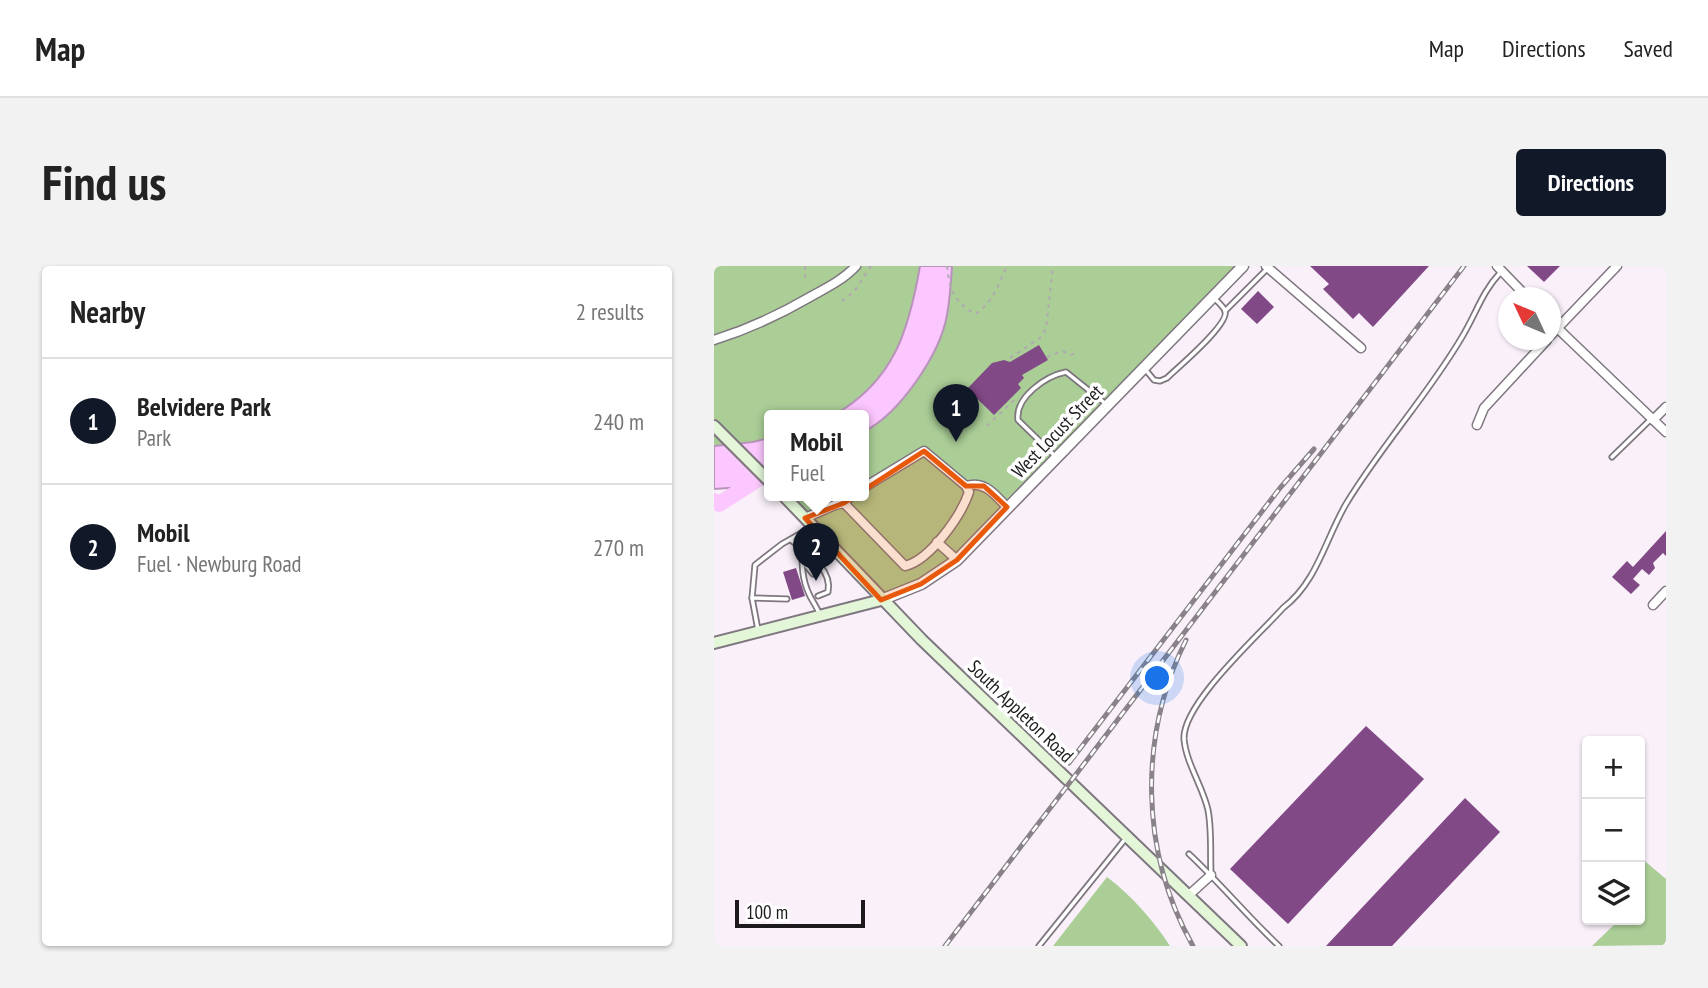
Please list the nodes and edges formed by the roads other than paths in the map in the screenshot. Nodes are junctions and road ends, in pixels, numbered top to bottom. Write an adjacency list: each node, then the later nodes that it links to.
1 (856, 266): 11 (street)
2 (1243, 266): 7 (street, West Locust Street)
3 (1617, 266): 9 (street)
4 (1267, 267): 8 (lane); 12 (street)
5 (1499, 269): 6 (street); 50 (lane)
6 (1517, 287)
7 (1213, 297): 8 (lane); 14 (street, West Locust Street)
8 (1226, 311): 14 (lane)
9 (1561, 325)
10 (1561, 331): 17 (street)
11 (714, 340)
12 (1362, 348)
13 (1538, 350): 18 (street)
14 (1144, 367): 15 (street, West Locust Street)
15 (1107, 405): 21 (street, West Locust Street); 21 (lane)
16 (1666, 407): 17 (street)
17 (1652, 419): 20 (street); 22 (lane)
18 (1477, 425)
19 (714, 426): 23 (main road)
20 (1666, 432)
21 (1056, 457): 28 (street, West Locust Street)
22 (1612, 457)
23 (764, 476)
24 (869, 484): 25 (street)
25 (966, 486): 28 (street); 32 (street)
26 (789, 501): 29 (main road, South Appleton Road)
27 (845, 503): 29 (street); 32 (street)
28 (1007, 507): 34 (street, West Locust Street)
29 (809, 522): 30 (main road, South Appleton Road); 31 (lane)
30 (821, 536): 33 (lane); 42 (main road, South Appleton Road)
31 (790, 539): 33 (lane); 40 (lane)
32 (937, 542): 34 (street)
33 (802, 549): 35 (lane); 39 (lane)
34 (957, 560): 42 (street, West Locust Street)
35 (802, 561): 36 (lane); 43 (lane)
36 (813, 574)
37 (818, 590): 39 (lane)
38 (1666, 591): 44 (street)
39 (818, 596): 43 (lane)
40 (752, 598): 41 (lane); 46 (lane)
41 (787, 599)
42 (881, 600): 45 (main road); 48 (main road, South Appleton Road)
43 (816, 603): 45 (lane)
44 (1653, 605)
45 (820, 615): 46 (main road)
46 (758, 632): 47 (main road)
47 (714, 643)
48 (1128, 836): 51 (main road, South Appleton Road); 52 (lane)
49 (1189, 855): 50 (lane)
50 (1211, 875): 51 (street); 54 (lane)
51 (1189, 895): 53 (main road, South Appleton Road)
52 (1039, 946)
53 (1241, 946)
54 (1279, 946)

